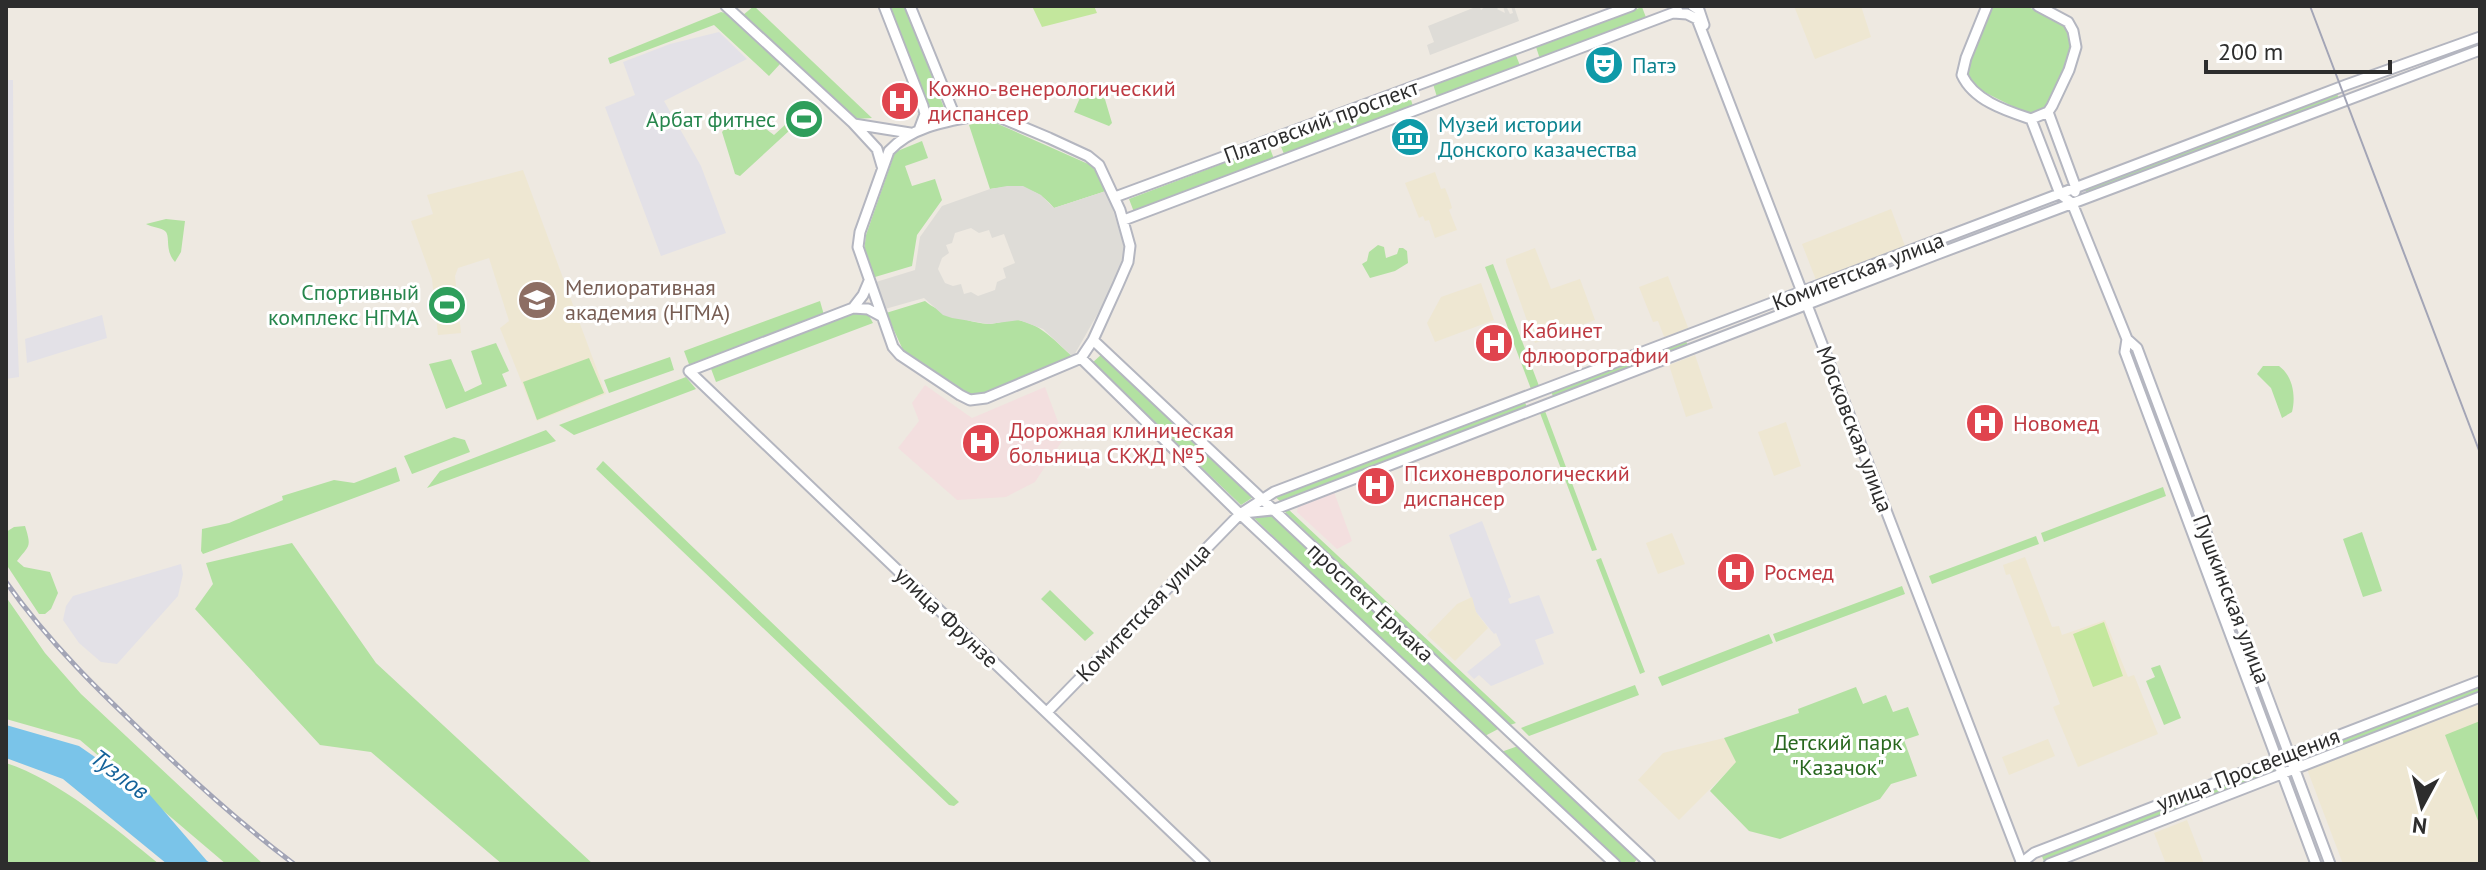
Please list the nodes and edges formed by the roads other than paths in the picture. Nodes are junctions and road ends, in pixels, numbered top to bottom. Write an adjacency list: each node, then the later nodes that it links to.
1 (726, 6): 18 (main road)
2 (884, 6): 19 (main road)
3 (910, 6): 16 (main road)
4 (1631, 6): 12 (main road, Платовский проспект)
5 (1693, 6): 9 (main road, Платовский проспект); 10 (main road, Московская улица)
6 (1704, 6): 10 (main road)
7 (1987, 6): 17 (main road)
8 (2038, 6): 15 (main road)
9 (1673, 13): 14 (main road, Платовский проспект); 29 (main road, Московская улица)
10 (1702, 17): 29 (main road, Московская улица)
11 (2480, 37): 20 (main road, Комитетская улица)
12 (1527, 44): 14 (main road); 25 (main road, Платовский проспект)
13 (2480, 50): 21 (main road, Комитетская улица)
14 (1533, 66): 27 (main road, Платовский проспект)
15 (2048, 112): 17 (main road); 23 (main road)
16 (956, 119): 19 (main road); 25 (main road)
17 (2031, 119): 24 (main road)
18 (853, 123): 19 (main road); 22 (main road)
19 (914, 132): 22 (main road)
20 (2224, 132): 21 (main road); 23 (main road, Комитетская улица)
21 (2228, 144): 26 (main road, Комитетская улица)
22 (883, 170): 28 (main road)
23 (2076, 188): 24 (main road, Комитетская улица); 26 (main road)
24 (2060, 194): 26 (main road); 29 (main road, Комитетская улица)
25 (1115, 197): 27 (main road)
26 (2072, 203): 30 (main road, Комитетская улица); 33 (main road, Пушкинская улица)
27 (1124, 220): 34 (main road)
28 (869, 281): 31 (main road); 32 (main road)
29 (1804, 292): 30 (main road, Московская улица); 36 (main road, Комитетская улица)
30 (1809, 305): 37 (main road, Комитетская улица); 46 (main road, Московская улица)
31 (853, 308): 32 (main road); 41 (main road, улица Фрунзе)
32 (881, 316): 35 (main road)
33 (2127, 339): 42 (main road, Пушкинская улица); 43 (main road, Пушкинская улица)
34 (1093, 340): 35 (main road); 36 (main road, проспект Ермака)
35 (1081, 358): 38 (main road, проспект Ермака)
36 (1261, 498): 37 (main road, проспект Ермака); 38 (main road, Комитетская улица)
37 (1273, 510): 38 (main road, Комитетская улица); 49 (main road, проспект Ермака)
38 (1240, 514): 41 (main road, Комитетская улица); 48 (main road, проспект Ермака)
39 (2480, 681): 42 (main road, улица Просвещения)
40 (2480, 697): 44 (main road, улица Просвещения)
41 (1047, 712): 47 (main road, улица Фрунзе)
42 (2289, 753): 43 (main road, улица Просвещения); 44 (main road, Пушкинская улица)
43 (2276, 758): 45 (main road, Пушкинская улица); 46 (main road, улица Просвещения)
44 (2295, 768): 45 (main road, улица Просвещения); 52 (main road, Пушкинская улица)
45 (2282, 773): 50 (main road, улица Просвещения); 51 (main road, Пушкинская улица)
46 (2023, 863)
47 (1205, 864)
48 (1615, 864)
49 (1650, 864)
50 (2049, 864)
51 (2316, 864)
52 (2330, 864)

